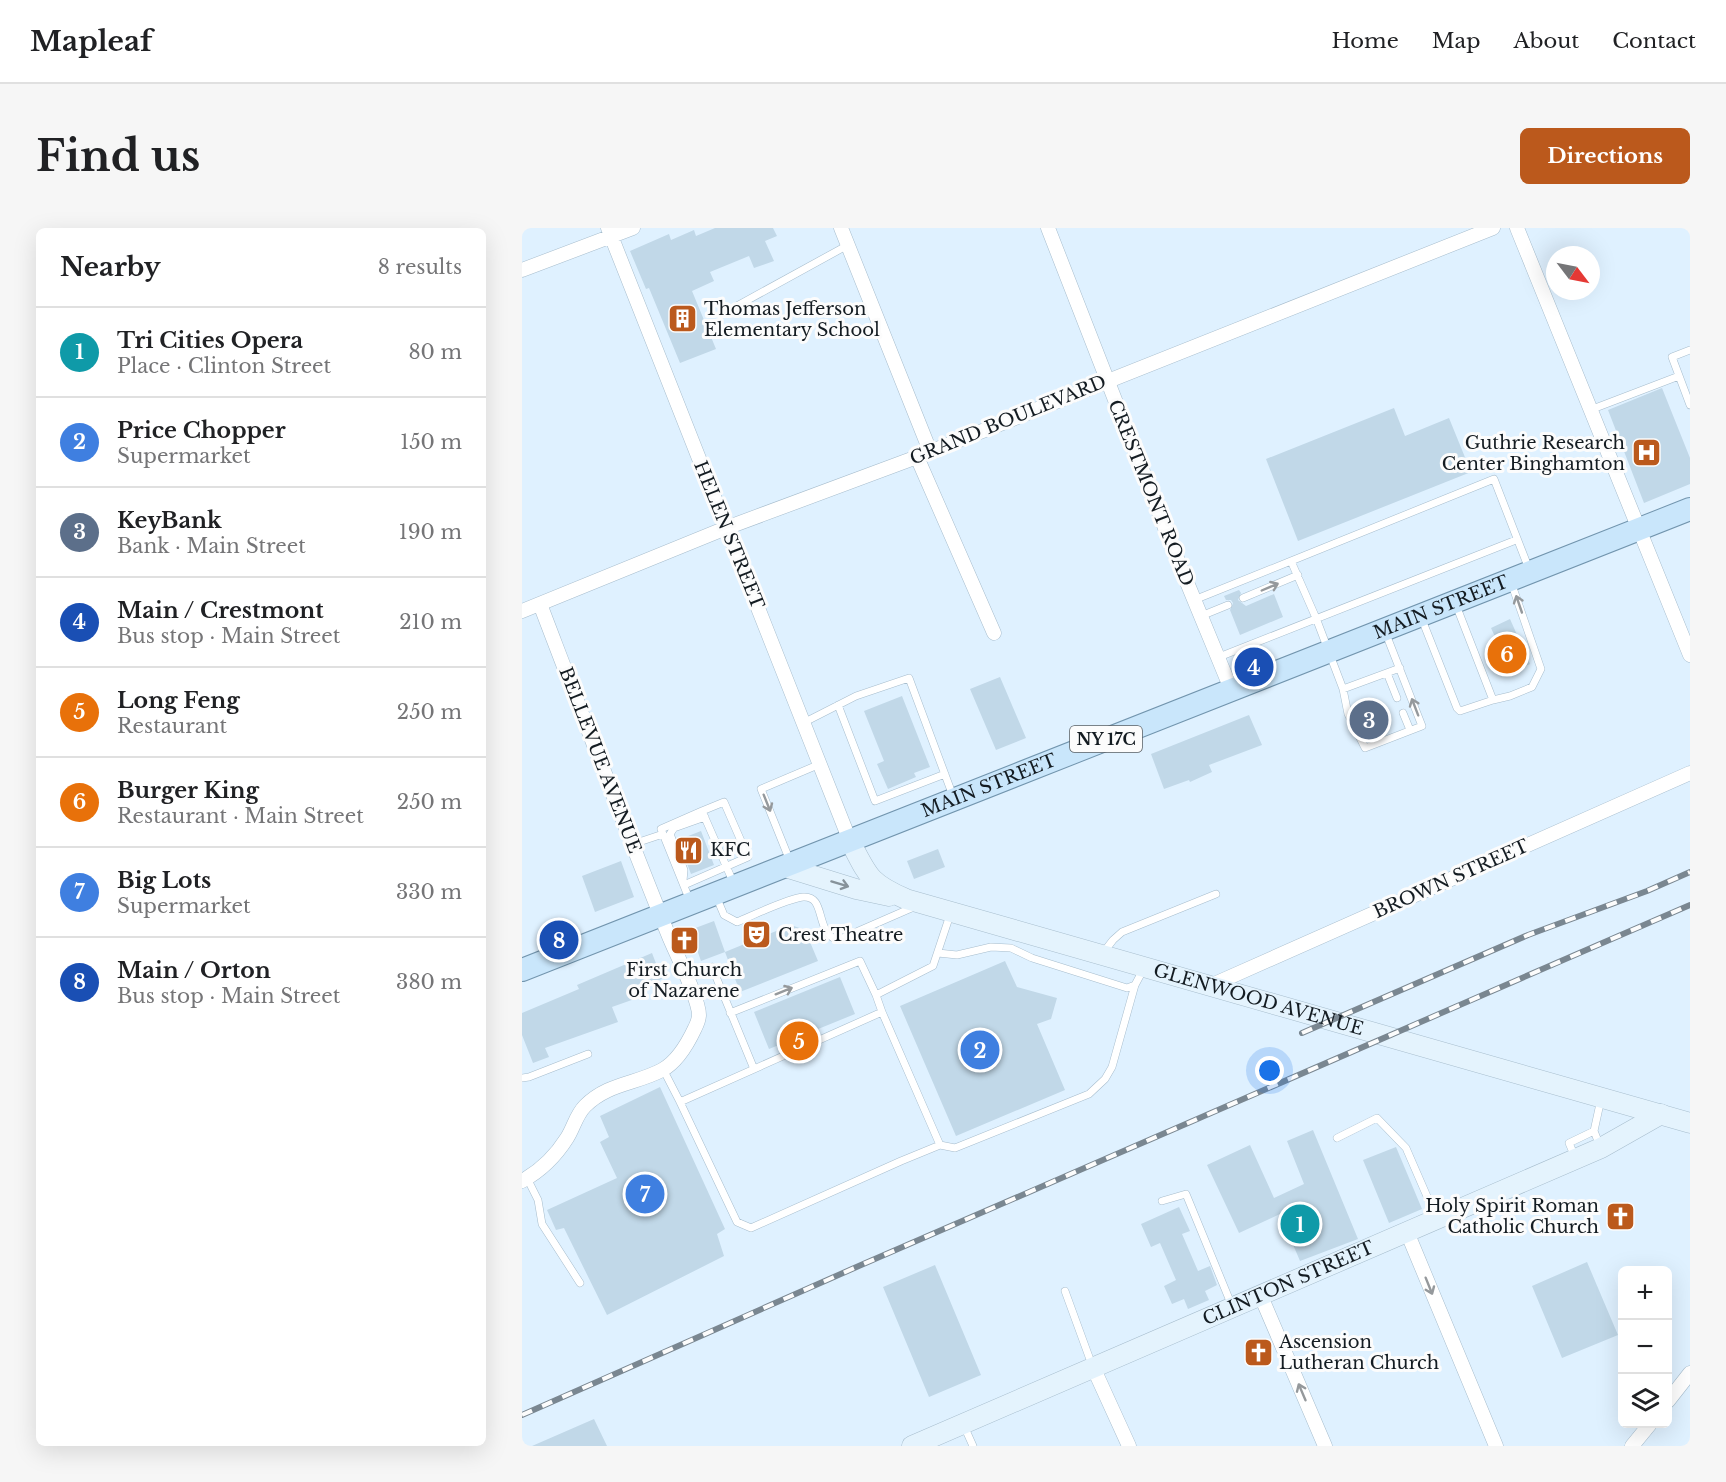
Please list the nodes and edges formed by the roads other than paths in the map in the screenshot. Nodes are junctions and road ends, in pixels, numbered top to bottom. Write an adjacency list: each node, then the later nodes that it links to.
1 (633, 228): 6 (street)
2 (841, 228): 7 (street)
3 (1048, 228): 12 (street, CRESTMONT ROAD)
4 (1493, 228): 12 (street, GRAND BOULEVARD)
5 (1517, 228): 14 (street)
6 (610, 232): 8 (street); 17 (street, HELEN STREET)
7 (848, 245): 9 (lane); 15 (street)
8 (522, 270)
9 (724, 313)
10 (1690, 350): 11 (lane)
11 (1679, 376): 13 (lane); 14 (lane)
12 (1107, 381): 15 (street, GRAND BOULEVARD); 24 (street, CRESTMONT ROAD)
13 (1690, 405)
14 (1590, 410): 18 (street)
15 (923, 454): 17 (street, GRAND BOULEVARD); 33 (street)
16 (1690, 508): 18 (main road, MAIN STREET / NY 17C)
17 (726, 528): 26 (street, GRAND BOULEVARD); 45 (street, HELEN STREET)
18 (1638, 529): 22 (main road, MAIN STREET / NY 17C); 35 (street)
19 (1516, 540): 20 (lane); 22 (lane); 31 (lane)
20 (1291, 561): 21 (lane); 24 (lane)
21 (1298, 575): 23 (lane, one-way to 21); 31 (lane)
22 (1520, 576): 25 (main road, MAIN STREET / NY 17C); 42 (lane, one-way to 22)
23 (1243, 598)
24 (1194, 600): 30 (street, CRESTMONT ROAD)
25 (1455, 602): 29 (main road, MAIN STREET / NY 17C); 42 (lane)
26 (540, 604): 28 (street, GRAND BOULEVARD); 54 (street, BELLEVUE AVENUE)
27 (1228, 605): 30 (lane)
28 (522, 611)
29 (1420, 615): 32 (main road, MAIN STREET / NY 17C); 42 (lane)
30 (1201, 616): 36 (street, CRESTMONT ROAD)
31 (1316, 618): 34 (lane); 36 (lane)
32 (1384, 629): 34 (main road, MAIN STREET / NY 17C); 37 (lane)
33 (994, 633)
34 (1327, 652): 39 (main road, MAIN STREET / NY 17C); 40 (lane)
35 (1690, 655)
36 (1219, 657): 39 (street, CRESTMONT ROAD)
37 (1400, 668): 38 (lane); 46 (lane, one-way to 37)
38 (1387, 673): 40 (lane); 41 (lane)
39 (1231, 689): 50 (main road, MAIN STREET / NY 17C)
40 (1343, 689): 46 (lane)
41 (1397, 698)
42 (1493, 700)
43 (838, 705): 45 (lane); 49 (lane); 49 (lane)
44 (1403, 713): 46 (lane)
45 (803, 723): 47 (street, HELEN STREET)
46 (1410, 730)
47 (820, 764): 53 (street, HELEN STREET); 55 (lane, one-way to 55)
48 (1690, 773): 68 (street, BROWN STREET)
49 (945, 774): 50 (lane)
50 (954, 800): 53 (main road, MAIN STREET / NY 17C)
51 (703, 814): 52 (lane); 56 (lane); 56 (lane); 57 (lane)
52 (663, 834): 54 (lane); 57 (lane)
53 (850, 841): 55 (main road, MAIN STREET / NY 17C); 59 (street, GLENWOOD AVENUE)
54 (633, 844): 61 (street, BELLEVUE AVENUE)
55 (788, 865): 56 (main road, MAIN STREET / NY 17C); 59 (street, one-way to 59)
56 (725, 882): 57 (main road, MAIN STREET / NY 17C); 59 (lane)
57 (686, 890): 61 (main road, MAIN STREET / NY 17C)
58 (1216, 894): 63 (lane)
59 (914, 901): 60 (street, GLENWOOD AVENUE)
60 (951, 912): 62 (lane); 63 (street, GLENWOOD AVENUE)
61 (661, 915): 66 (main road, MAIN STREET / NY 17C); 74 (street, BELLEVUE AVENUE)
62 (938, 953): 67 (lane); 69 (lane)
63 (1102, 954): 64 (street, GLENWOOD AVENUE)
64 (1145, 966): 67 (lane); 68 (street, GLENWOOD AVENUE)
65 (712, 967): 71 (lane)
66 (522, 970)
67 (1135, 985): 82 (lane)
68 (1212, 985): 76 (street, GLENWOOD AVENUE)
69 (876, 995): 70 (lane); 71 (lane, one-way to 69)
70 (882, 1012): 73 (lane); 82 (lane)
71 (730, 1013): 73 (lane)
72 (588, 1054): 75 (lane)
73 (754, 1069): 77 (lane)
74 (663, 1070): 77 (lane); 83 (street)
75 (522, 1078)
76 (1602, 1097): 78 (street, GLENWOOD AVENUE); 81 (lane)
77 (680, 1102): 82 (lane)
78 (1661, 1114): 79 (street, GLENWOOD AVENUE); 81 (street, CLINTON STREET)
79 (1690, 1123)
80 (1337, 1138): 85 (lane)
81 (1597, 1139): 85 (street, CLINTON STREET)
82 (940, 1145)
83 (524, 1179): 87 (lane)
84 (1162, 1201): 90 (lane)
85 (1437, 1220): 86 (street, CLINTON STREET)
86 (1407, 1232): 89 (street, CLINTON STREET); 101 (street, one-way to 101)
87 (580, 1283)
88 (1065, 1291): 91 (lane)
89 (1260, 1294): 90 (street, CLINTON STREET); 100 (street, one-way to 89)
90 (1232, 1306): 91 (street, CLINTON STREET)
91 (1093, 1367): 94 (street, CLINTON STREET); 99 (street)
92 (1690, 1373): 93 (street)
93 (1672, 1396)
94 (963, 1424): 97 (street, CLINTON STREET); 98 (lane)
95 (1647, 1428): 96 (street)
96 (1633, 1445)
97 (912, 1446)
98 (973, 1446)
99 (1129, 1446)
100 (1325, 1446)
101 (1496, 1446)

